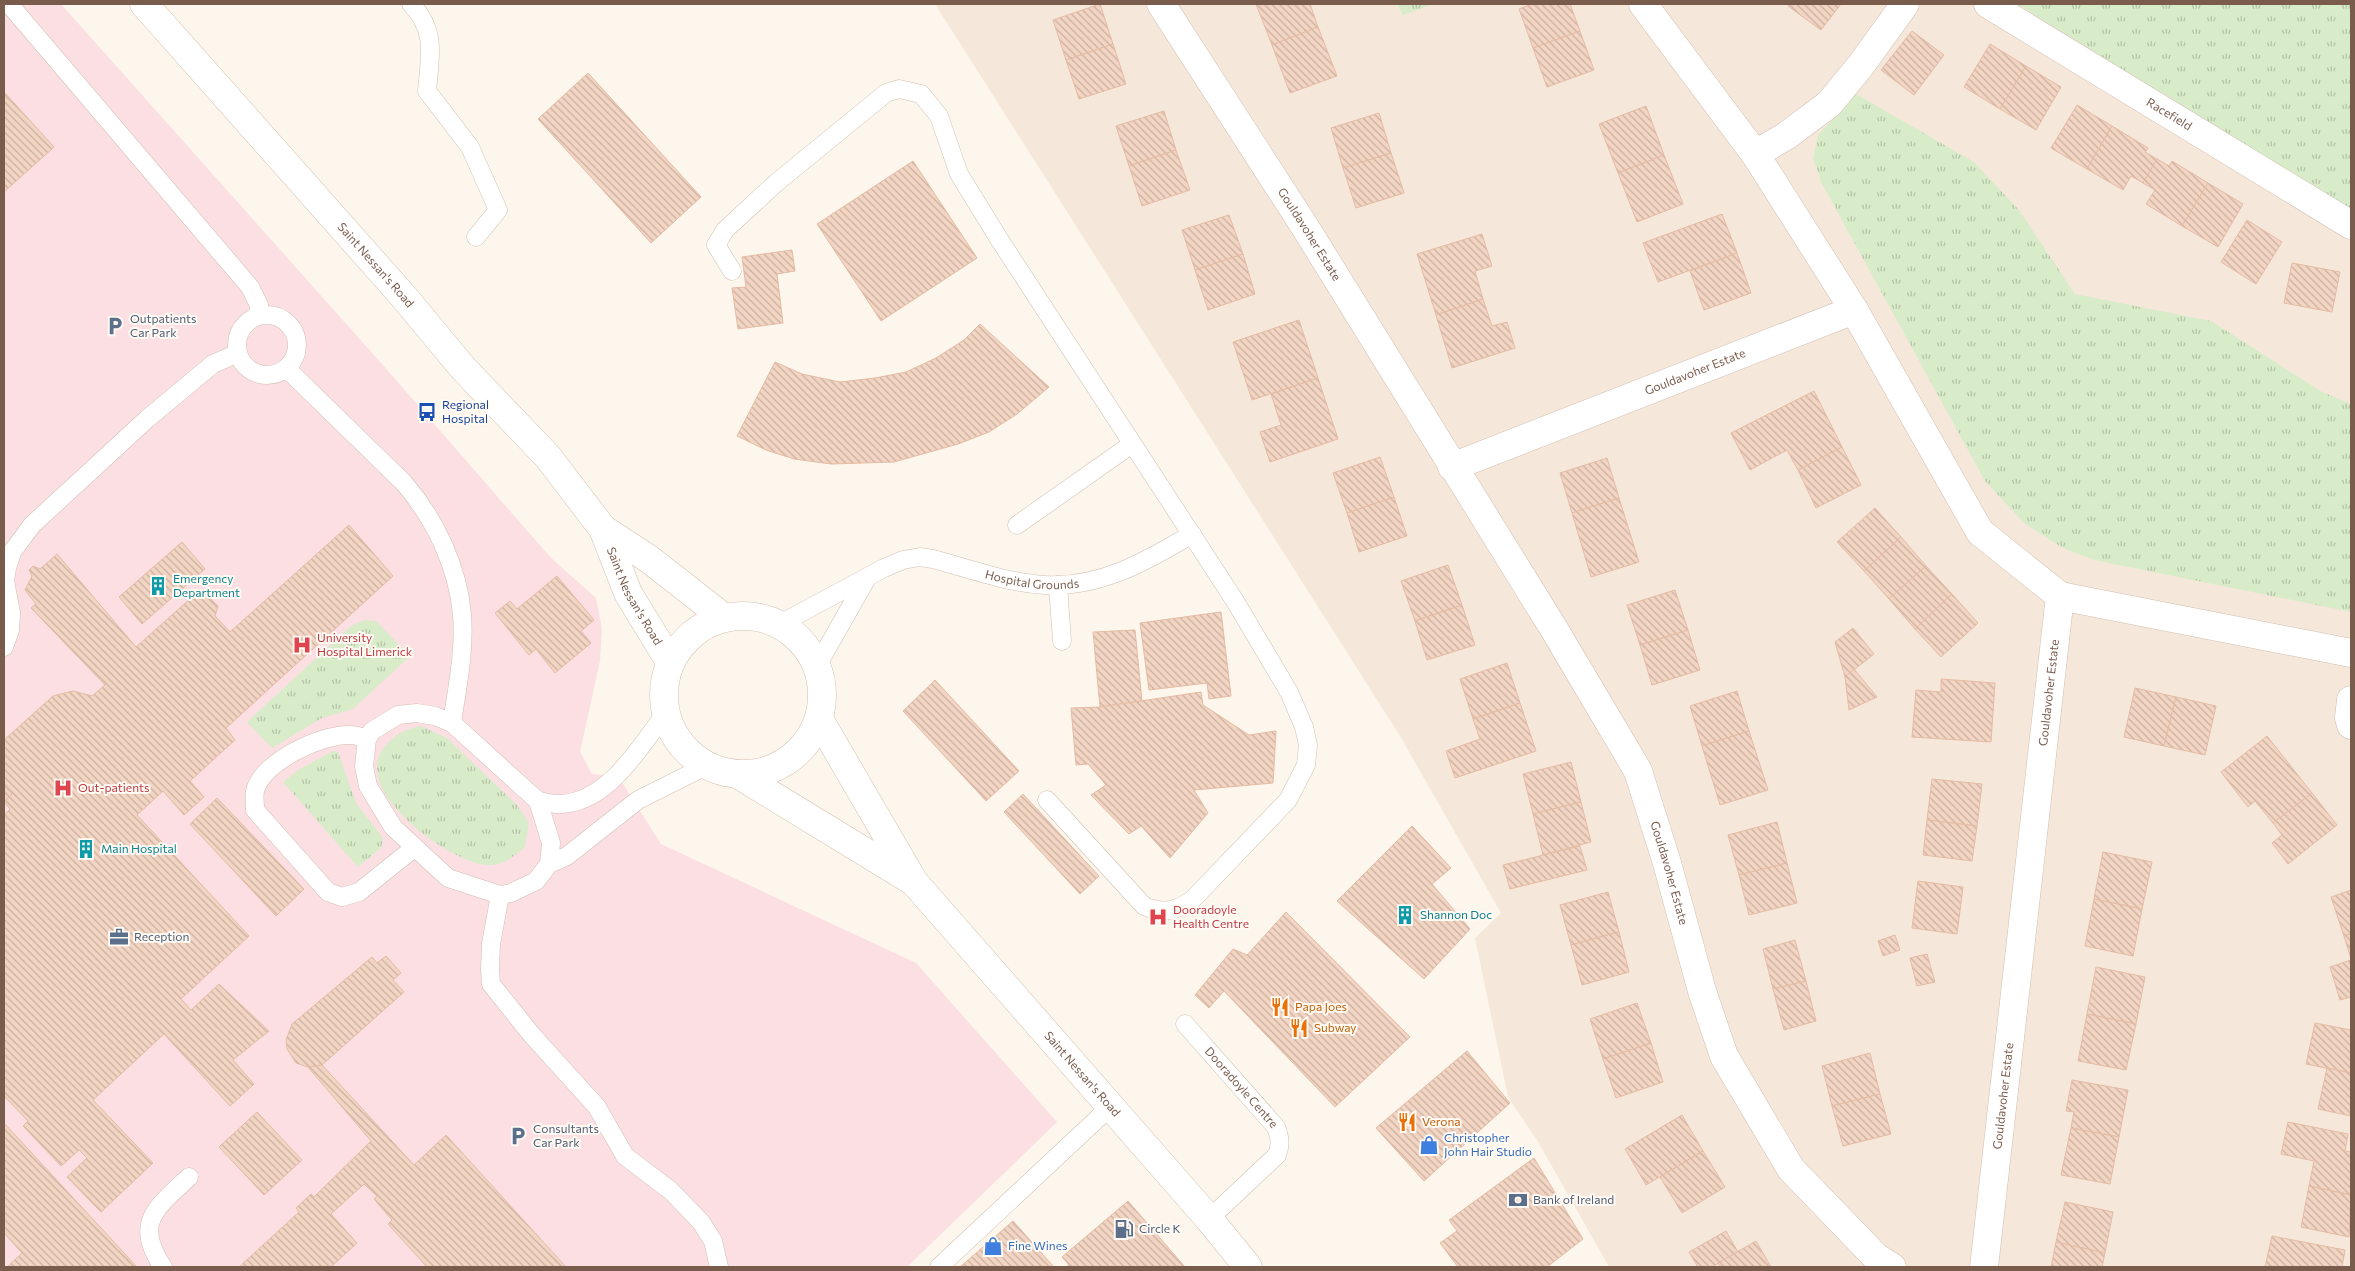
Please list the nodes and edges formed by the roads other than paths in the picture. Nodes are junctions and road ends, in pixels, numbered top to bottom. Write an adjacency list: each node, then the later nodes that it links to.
1 (10, 4): 13 (lane)
2 (144, 4): 19 (street, Saint Nessan's Road)
3 (410, 4): 10 (lane)
4 (1161, 4): 17 (street, Gouldavoher Estate)
5 (1643, 4): 8 (street)
6 (1905, 4): 8 (street)
7 (1988, 4): 9 (street, Racefield)
8 (1755, 154): 12 (street)
9 (2351, 225)
10 (476, 237)
11 (732, 271): 16 (lane)
12 (1854, 310): 17 (street, Gouldavoher Estate); 23 (street)
13 (258, 316): 14 (lane); 15 (lane)
14 (238, 353): 15 (lane); 27 (lane)
15 (286, 368): 34 (lane)
16 (1132, 444): 18 (lane); 20 (lane)
17 (1452, 467): 53 (street, Gouldavoher Estate)
18 (1017, 524)
19 (603, 529): 24 (street, Saint Nessan's Road); 29 (street, Saint Nessan's Road)
20 (1192, 534): 22 (lane, Hospital Grounds); 39 (lane)
21 (867, 578): 22 (lane, Hospital Grounds); 25 (lane, Hospital Grounds); 30 (lane)
22 (1058, 585): 26 (lane)
23 (2060, 596): 28 (street); 54 (street, Gouldavoher Estate)
24 (723, 617): 25 (street); 29 (street)
25 (780, 624): 30 (street)
26 (1062, 641)
27 (4, 647)
28 (2351, 653)
29 (670, 662): 32 (street)
30 (817, 666): 33 (street)
31 (2351, 700): 35 (street)
32 (665, 714): 37 (street); 40 (lane)
33 (819, 719): 38 (street); 43 (street, Saint Nessan's Road)
34 (452, 723): 36 (lane); 40 (lane)
35 (2351, 725)
36 (367, 739): 41 (lane); 41 (lane)
37 (706, 766): 38 (street); 42 (lane)
38 (740, 775): 43 (street, Saint Nessan's Road)
39 (1046, 800)
40 (538, 801): 42 (lane)
41 (414, 848): 44 (lane)
42 (549, 864): 44 (lane)
43 (914, 882): 46 (street, Saint Nessan's Road)
44 (500, 895): 50 (lane)
45 (1185, 1024): 48 (lane, Dooradoyle Centre)
46 (1110, 1107): 48 (street, Saint Nessan's Road); 51 (lane)
47 (189, 1177): 49 (lane)
48 (1209, 1219): 52 (street, Saint Nessan's Road)
49 (163, 1267)
50 (719, 1267)
51 (939, 1267)
52 (1248, 1267)
53 (1892, 1267)
54 (1984, 1267)

